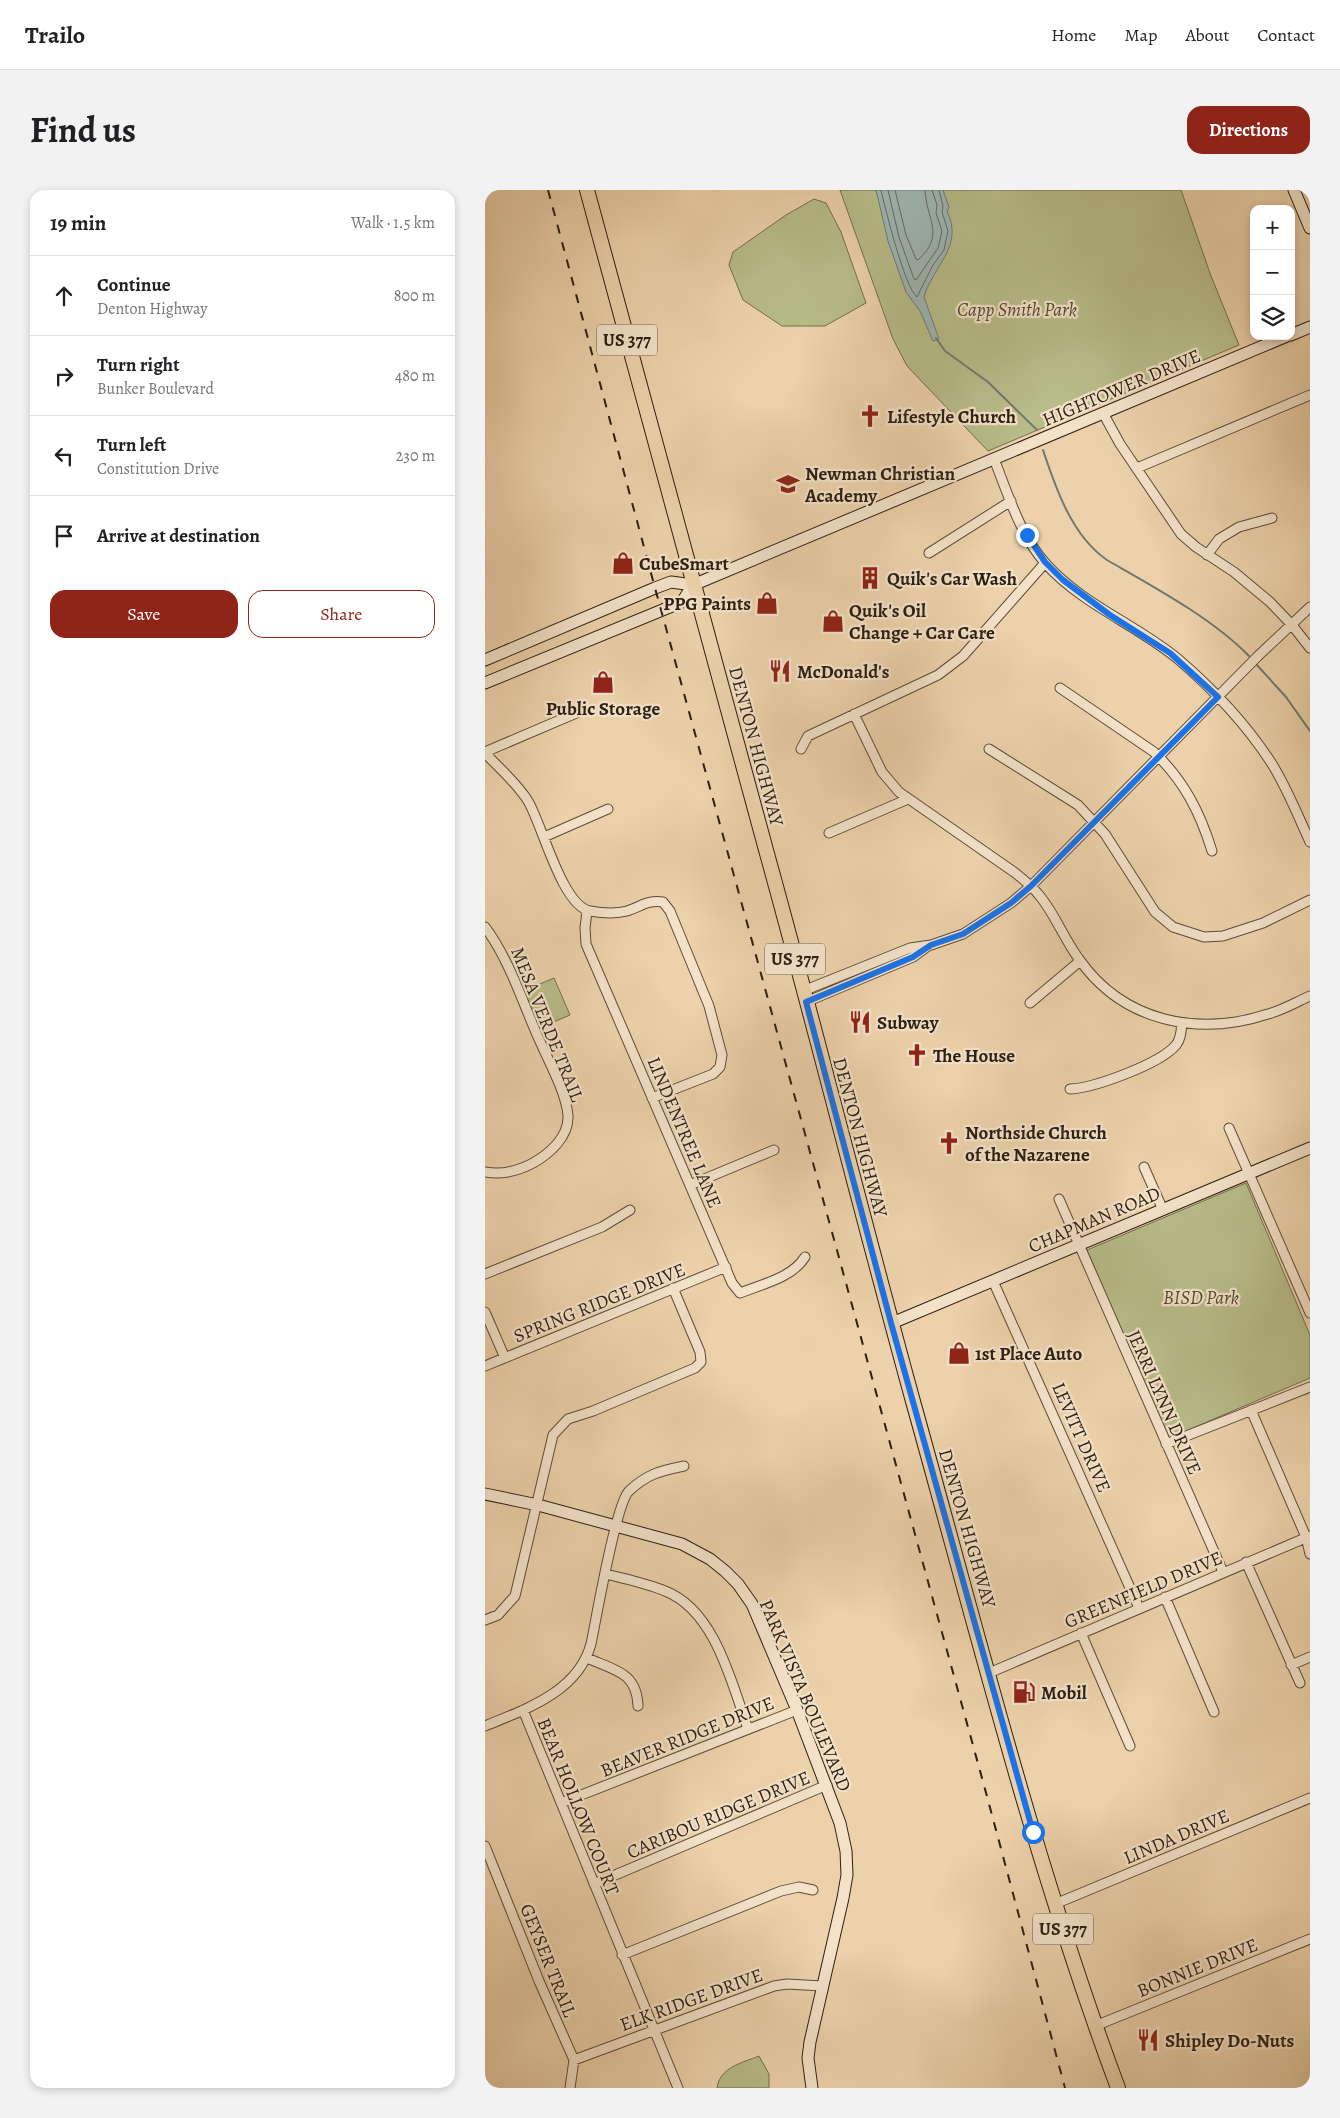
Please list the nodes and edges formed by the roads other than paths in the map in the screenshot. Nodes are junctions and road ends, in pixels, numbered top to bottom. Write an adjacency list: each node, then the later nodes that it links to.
1 (587, 190): 16 (main road, DENTON HIGHWAY / US 377)
2 (1294, 190): 3 (street)
3 (1310, 228)
4 (1310, 327): 5 (street)
5 (1295, 333)
6 (1277, 340): 8 (street, HIGHTOWER DRIVE)
7 (1310, 395): 10 (street)
8 (1103, 413): 9 (street, HIGHTOWER DRIVE); 10 (street)
9 (994, 459): 11 (street); 16 (street, HIGHTOWER DRIVE)
10 (1137, 468): 14 (street)
11 (1011, 501): 13 (street); 15 (street)
12 (1272, 518): 14 (street)
13 (929, 553)
14 (1207, 554): 18 (street)
15 (1045, 562): 23 (street); 25 (street)
16 (693, 585): 20 (street); 21 (street); 46 (main road, DENTON HIGHWAY / US 377)
17 (1310, 608): 18 (street)
18 (1292, 625): 19 (street); 23 (street)
19 (1310, 648)
20 (487, 658)
21 (485, 683)
22 (1060, 688): 29 (street)
23 (1218, 697): 29 (street); 35 (street)
24 (581, 711): 28 (street)
25 (854, 714): 27 (street); 30 (street)
26 (989, 748): 32 (street)
27 (801, 749)
28 (485, 752): 34 (street)
29 (1159, 757): 32 (street); 36 (street)
30 (908, 800): 33 (street); 37 (street)
31 (608, 809): 34 (street)
32 (1095, 822): 37 (street); 38 (street)
33 (829, 832)
34 (544, 837): 39 (street)
35 (1310, 842)
36 (1212, 851)
37 (1031, 886): 41 (street); 42 (street)
38 (1310, 900)
39 (587, 911): 50 (street, LINDENTREE LANE); 50 (street)
40 (485, 927): 55 (street, MESA VERDE TRAIL)
41 (931, 945): 43 (street); 44 (street)
42 (1080, 961): 47 (street); 48 (street)
43 (869, 964): 44 (street); 46 (street)
44 (873, 974): 46 (street)
45 (1310, 996): 48 (street)
46 (805, 997): 69 (main road, DENTON HIGHWAY / US 377)
47 (1029, 1003)
48 (1182, 1023): 49 (street)
49 (1069, 1089)
50 (652, 1098): 57 (street, LINDENTREE LANE)
51 (1229, 1128): 56 (street)
52 (1310, 1148): 56 (street, CHAPMAN ROAD)
53 (774, 1150): 57 (street)
54 (1144, 1166): 60 (street)
55 (485, 1172)
56 (1250, 1174): 60 (street, CHAPMAN ROAD); 68 (street)
57 (690, 1185): 63 (street, LINDENTREE LANE)
58 (1059, 1199): 61 (street, JERRI LYNN DRIVE)
59 (629, 1210): 64 (street)
60 (1163, 1210): 61 (street, CHAPMAN ROAD)
61 (1078, 1245): 65 (street, CHAPMAN ROAD); 74 (street, JERRI LYNN DRIVE)
62 (805, 1257): 63 (street, LINDENTREE LANE)
63 (725, 1267): 66 (street, SPRING RIDGE DRIVE)
64 (485, 1274)
65 (993, 1281): 69 (street, CHAPMAN ROAD); 85 (street, LEVITT DRIVE)
66 (673, 1288): 70 (street, SPRING RIDGE DRIVE); 77 (street)
67 (485, 1312): 70 (street)
68 (1310, 1313)
69 (891, 1323): 91 (main road, DENTON HIGHWAY / US 377)
70 (505, 1358): 71 (street, SPRING RIDGE DRIVE)
71 (485, 1366)
72 (1310, 1387): 73 (street)
73 (1251, 1410): 74 (street); 79 (street)
74 (1166, 1444): 82 (street, JERRI LYNN DRIVE)
75 (684, 1466): 78 (street, BEAR HOLLOW COURT)
76 (485, 1494): 77 (street, PARK VISTA BOULEVARD)
77 (538, 1505): 78 (street, PARK VISTA BOULEVARD); 86 (street)
78 (615, 1527): 83 (street, BEAR HOLLOW COURT); 94 (street, PARK VISTA BOULEVARD)
79 (1308, 1537): 80 (street); 81 (street, GREENFIELD DRIVE)
80 (1310, 1554)
81 (1246, 1562): 82 (street, GREENFIELD DRIVE); 90 (street)
82 (1223, 1572): 84 (street, GREENFIELD DRIVE)
83 (605, 1574): 89 (street, BEAR HOLLOW COURT); 98 (street)
84 (1165, 1597): 85 (street, GREENFIELD DRIVE); 96 (street)
85 (1139, 1608): 87 (street, GREENFIELD DRIVE)
86 (485, 1620)
87 (1081, 1633): 91 (street, GREENFIELD DRIVE); 99 (street)
88 (1310, 1657): 90 (street)
89 (587, 1658): 93 (street); 95 (street, BEAR HOLLOW COURT)
90 (1291, 1665): 92 (street)
91 (989, 1673): 106 (main road, DENTON HIGHWAY / US 377)
92 (1300, 1683)
93 (638, 1706)
94 (797, 1710): 98 (street, BEAVER RIDGE DRIVE); 100 (street, PARK VISTA BOULEVARD)
95 (518, 1712): 97 (street); 102 (street, BEAR HOLLOW COURT)
96 (1214, 1712)
97 (485, 1726)
98 (748, 1729): 102 (street, BEAVER RIDGE DRIVE)
99 (1130, 1746)
100 (827, 1785): 104 (street, CARIBOU RIDGE DRIVE); 109 (street, PARK VISTA BOULEVARD)
101 (1310, 1798): 106 (street, LINDA DRIVE)
102 (561, 1803): 104 (street, BEAR HOLLOW COURT)
103 (485, 1846): 112 (street, GEYSER TRAIL)
104 (594, 1884): 108 (street, BEAR HOLLOW COURT)
105 (813, 1890): 108 (street)
106 (1055, 1904): 110 (main road, DENTON HIGHWAY / US 377)
107 (1310, 1938): 110 (street, BONNIE DRIVE)
108 (622, 1954): 111 (street, BEAR HOLLOW COURT)
109 (822, 1986): 111 (street, ELK RIDGE DRIVE); 115 (street, PARK VISTA BOULEVARD)
110 (1095, 2026): 116 (main road, DENTON HIGHWAY / US 377)
111 (654, 2030): 112 (street, ELK RIDGE DRIVE); 114 (street, BEAR HOLLOW COURT)
112 (574, 2060): 113 (street)
113 (570, 2088)
114 (678, 2088)
115 (812, 2088)
116 (1118, 2088)

